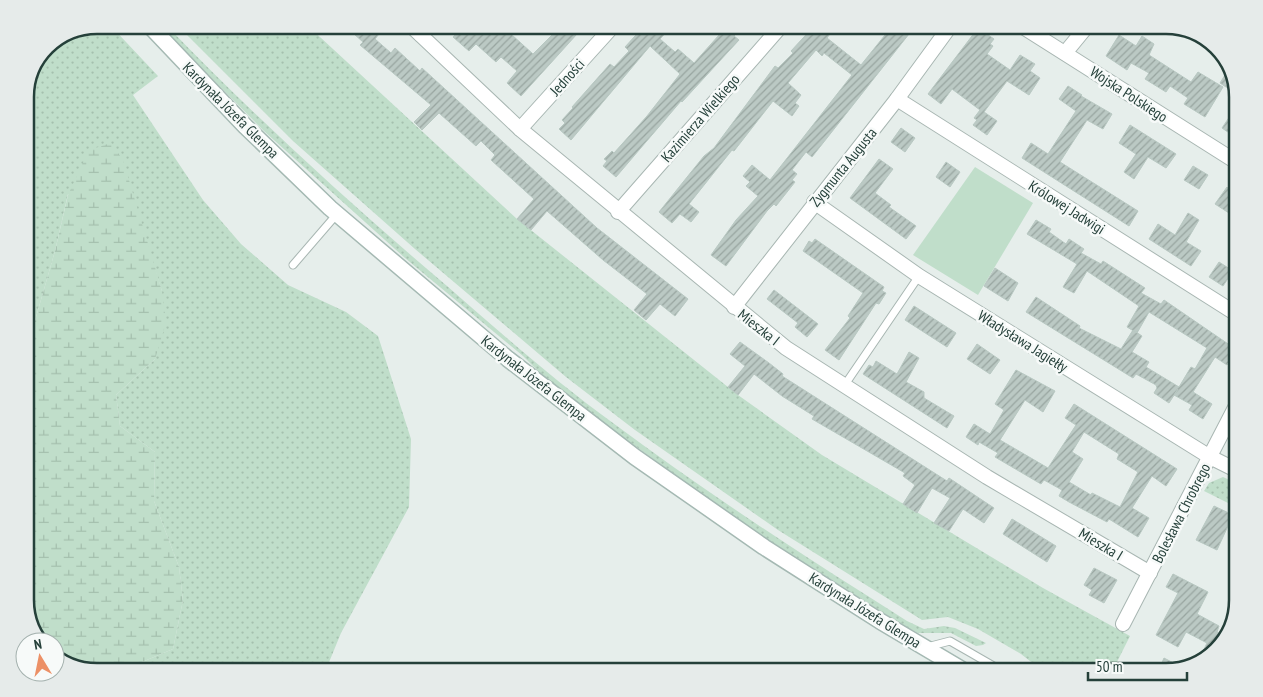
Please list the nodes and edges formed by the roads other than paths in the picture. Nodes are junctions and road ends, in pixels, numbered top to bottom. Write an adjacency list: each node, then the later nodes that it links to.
1 (157, 34): 14 (main road, Kardynała Józefa Glempa)
2 (606, 34): 10 (street, Jedności)
3 (774, 34): 13 (street, Kazimierza Wielkiego)
4 (944, 34): 9 (street, Zygmunta Augusta)
5 (1034, 34): 8 (street, Wojska Polskiego)
6 (1081, 34): 8 (street)
7 (421, 35): 10 (street, Mieszka I)
8 (1065, 53): 11 (street, Wojska Polskiego)
9 (897, 99): 12 (street, Zygmunta Augusta); 18 (street, Królowej Jadwigi)
10 (520, 129): 13 (street, Mieszka I)
11 (1229, 157)
12 (814, 202): 16 (street, Władysława Jagiełły); 17 (street, Zygmunta Augusta)
13 (618, 212): 17 (street, Mieszka I)
14 (337, 214): 15 (lane); 25 (main road, Kardynała Józefa Glempa)
15 (294, 265)
16 (919, 276): 19 (lane); 21 (street, Władysława Jagiełły)
17 (734, 307): 19 (street, Mieszka I)
18 (1229, 309)
19 (844, 386): 23 (street, Mieszka I)
20 (1229, 420): 21 (street, Bolesława Chrobrego)
21 (1210, 457): 22 (street, Władysława Jagiełły); 23 (street, Bolesława Chrobrego)
22 (1229, 466)
23 (1150, 573): 24 (street, Bolesława Chrobrego)
24 (1123, 624)
25 (925, 648): 26 (main road, Kardynała Józefa Glempa); 27 (lane)
26 (951, 663)
27 (988, 663)

